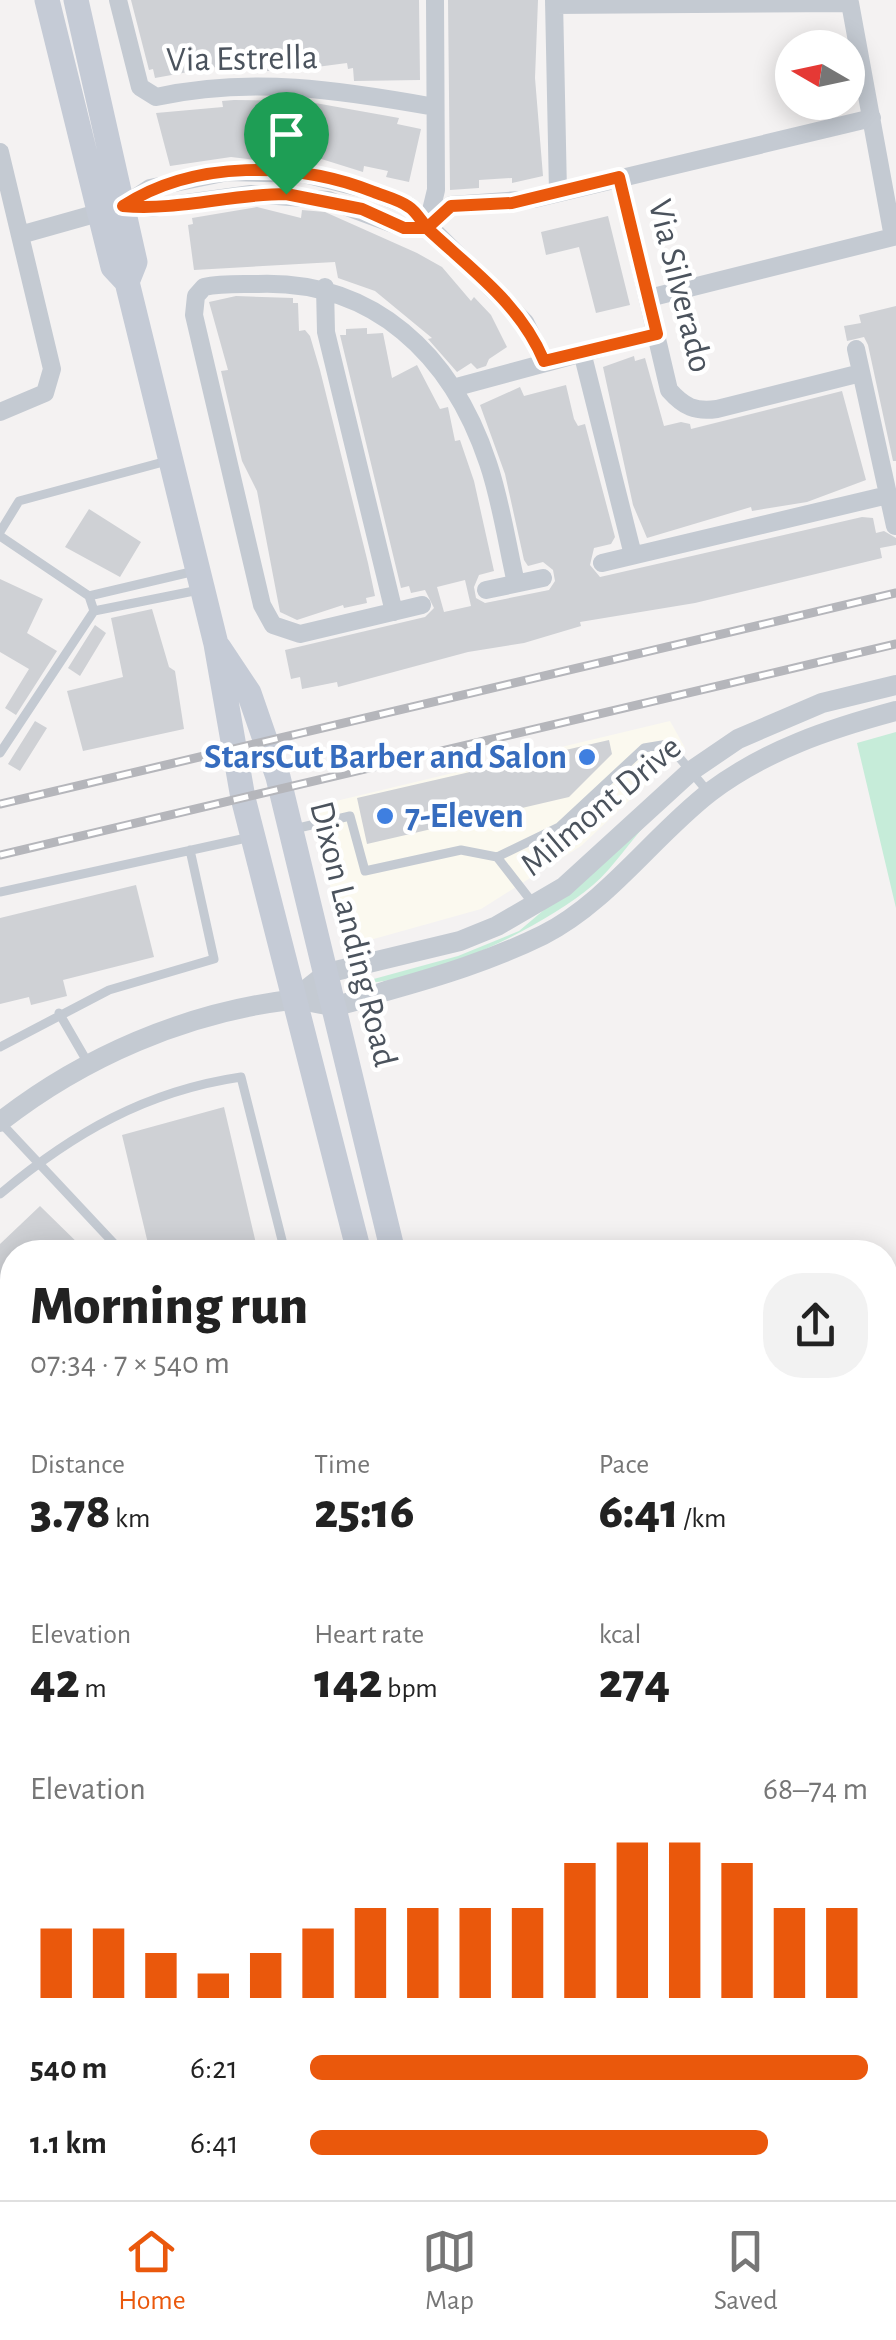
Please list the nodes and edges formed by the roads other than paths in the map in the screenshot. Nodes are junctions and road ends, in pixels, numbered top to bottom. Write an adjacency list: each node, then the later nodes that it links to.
1 (46, 0): 12 (main road, Dixon Landing Road)
2 (76, 0): 12 (main road, Dixon Landing Road)
3 (118, 0): 6 (street, Via Estrella)
4 (435, 0): 6 (street)
5 (554, 2): 7 (street); 10 (street)
6 (435, 107): 13 (street)
7 (872, 118): 9 (street); 11 (street)
8 (0, 152): 14 (street)
9 (619, 177): 10 (street); 16 (street, Via Silverado)
10 (558, 192): 13 (street)
11 (891, 197): 16 (street)
12 (111, 209): 13 (street); 13 (street); 14 (street); 24 (main road, Dixon Landing Road)
13 (427, 228): 20 (street)
14 (20, 235): 23 (street)
15 (325, 287): 22 (street); 37 (street); 37 (street)
16 (649, 298): 17 (street, Via Silverado)
17 (657, 334): 19 (street); 21 (street, Via Silverado)
18 (856, 349): 21 (street)
19 (582, 352): 20 (street); 28 (street)
20 (544, 361): 22 (street)
21 (862, 373): 25 (street)
22 (453, 388): 32 (street)
23 (0, 412)
24 (170, 460): 27 (lane); 31 (main road, Dixon Landing Road)
25 (888, 495): 26 (street); 28 (street)
26 (895, 526)
27 (0, 534): 34 (lane)
28 (633, 555): 29 (street)
29 (602, 563)
30 (543, 578): 32 (street)
31 (200, 580): 34 (lane); 36 (lane); 38 (main road, Dixon Landing Road)
32 (516, 583): 33 (street)
33 (486, 590)
34 (90, 596): 36 (lane)
35 (422, 605): 37 (street)
36 (94, 611): 41 (lane)
37 (394, 612)
38 (216, 644): 44 (main road, Dixon Landing Road); 45 (main road, Dixon Landing Road)
39 (896, 684): 42 (street, Milmont Drive)
40 (896, 711): 43 (street, Milmont Drive)
41 (0, 753)
42 (691, 772): 43 (lane); 47 (lane); 49 (street, Milmont Drive)
43 (709, 793): 52 (street, Milmont Drive)
44 (291, 829): 47 (lane); 50 (main road, Dixon Landing Road)
45 (253, 837): 46 (lane); 51 (main road, Dixon Landing Road)
46 (190, 850): 48 (lane); 53 (lane)
47 (497, 857): 49 (lane)
48 (0, 892)
49 (534, 904): 50 (street, Milmont Drive)
50 (327, 973): 51 (street, Milmont Drive); 52 (main road, Dixon Landing Road)
51 (294, 999): 52 (street, Milmont Drive); 55 (street, Milmont Drive); 61 (main road, Dixon Landing Road)
52 (334, 1005): 62 (main road, Dixon Landing Road)
53 (59, 1013): 54 (lane); 55 (lane)
54 (0, 1047)
55 (88, 1064): 56 (street, Milmont Drive)
56 (0, 1122): 57 (lane)
57 (37, 1163): 58 (lane); 59 (lane); 60 (lane)
58 (0, 1194)
59 (111, 1240)
60 (281, 1240)
61 (353, 1240)
62 (390, 1240)

